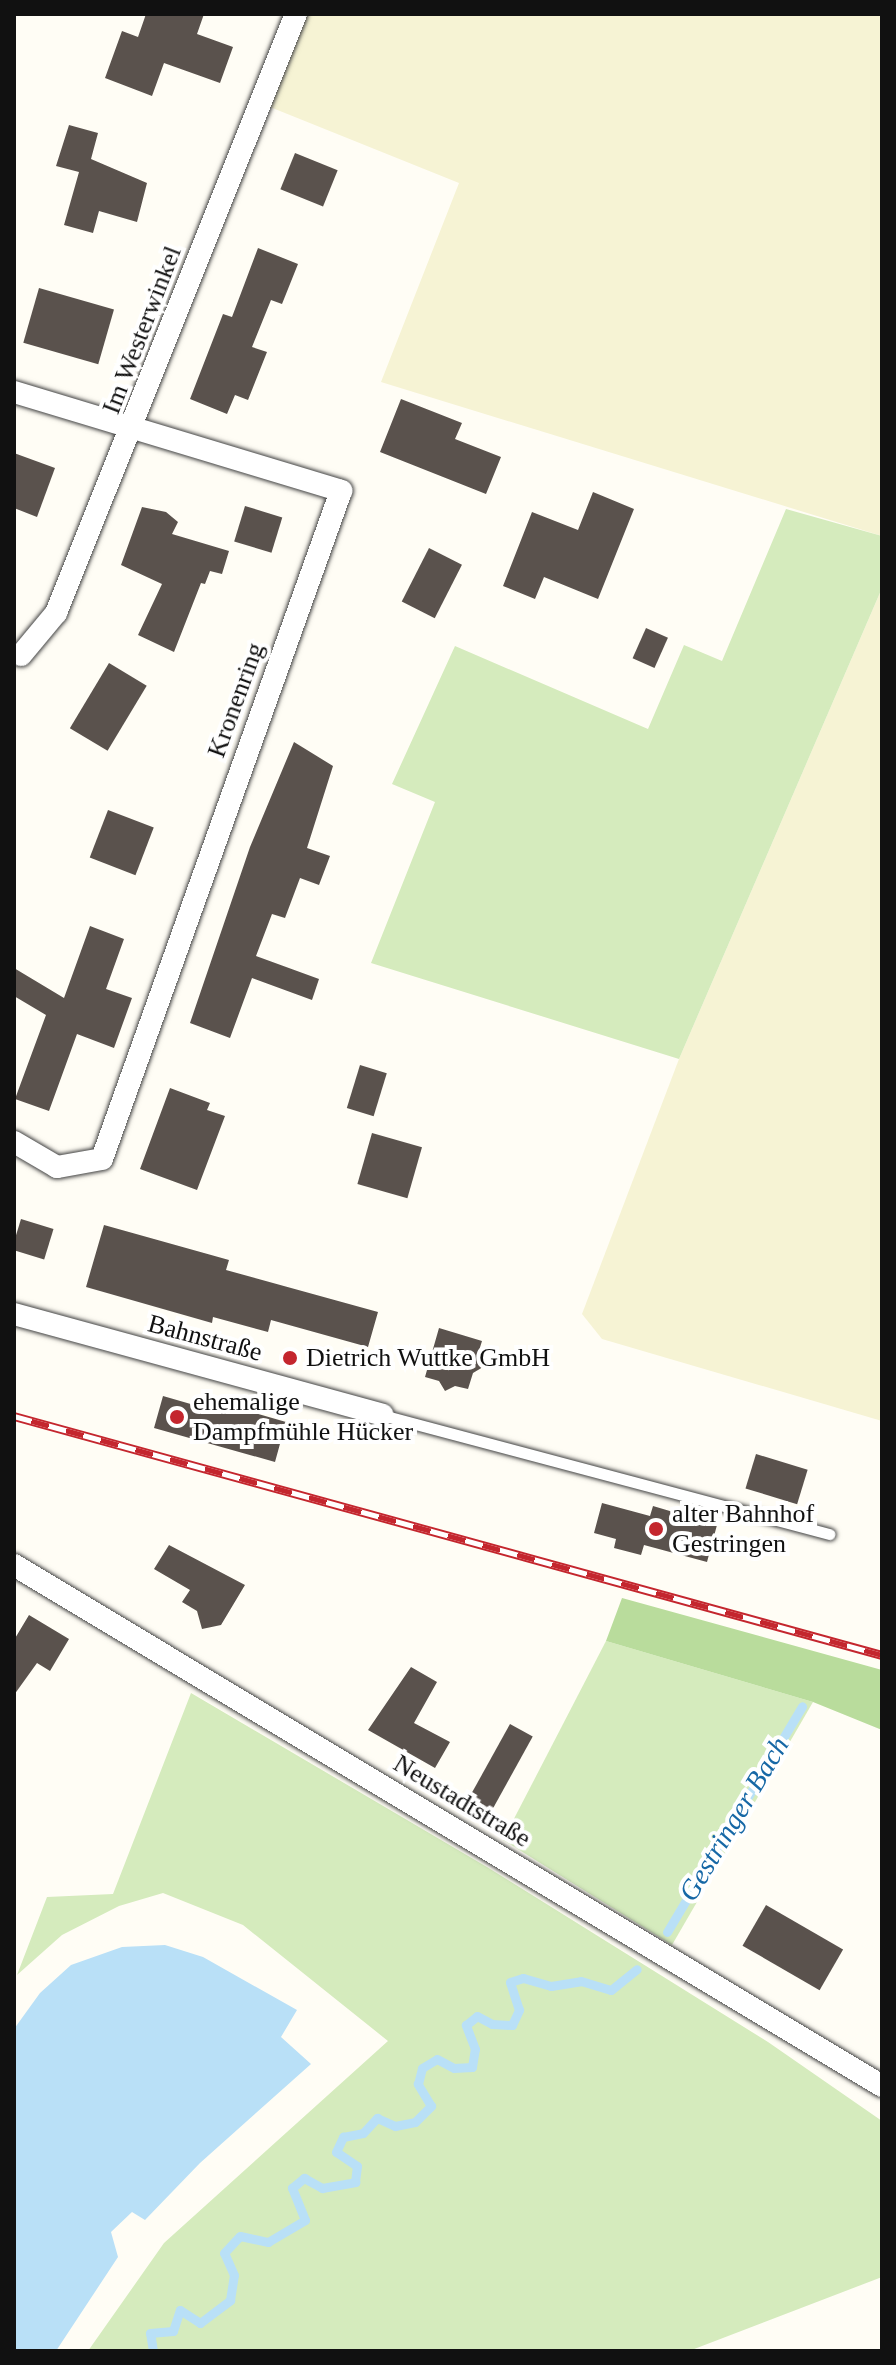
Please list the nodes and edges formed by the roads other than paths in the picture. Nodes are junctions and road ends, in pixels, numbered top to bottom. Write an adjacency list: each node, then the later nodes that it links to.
1 (296, 14): 3 (street, Im Westerwinkel)
2 (14, 392): 3 (street, Kronenring)
3 (134, 428): 4 (street, Im Westerwinkel); 5 (street, Kronenring)
4 (21, 655)
5 (14, 1142)
6 (14, 1314): 7 (street, Bahnstraße)
7 (382, 1415): 8 (lane)
8 (829, 1534)
9 (14, 1565): 10 (street, Neustadtstraße)
10 (882, 2086)

